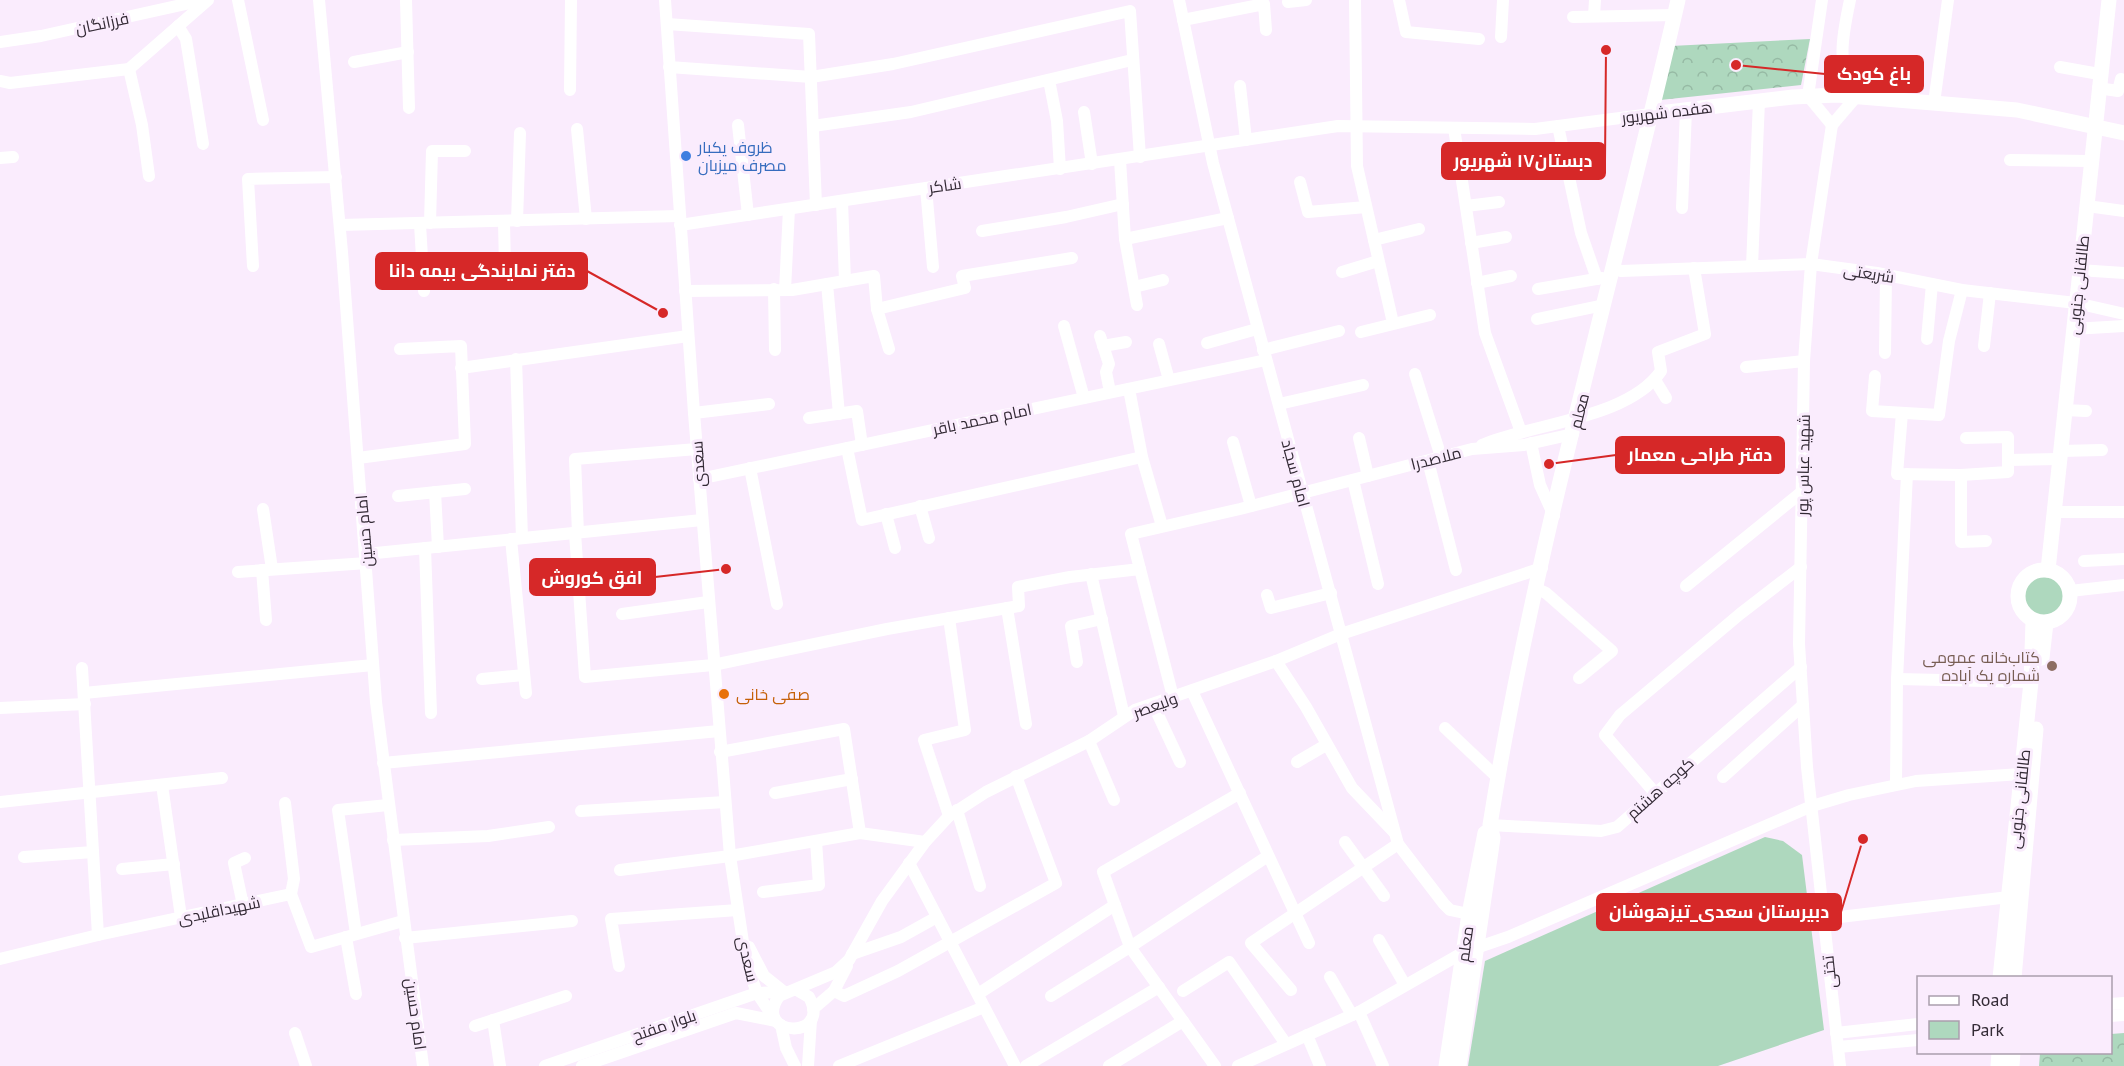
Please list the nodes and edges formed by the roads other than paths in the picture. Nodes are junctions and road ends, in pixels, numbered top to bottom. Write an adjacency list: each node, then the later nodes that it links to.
1 (206, 0): 25 (street); 29 (street, فرزانگان)
2 (238, 0): 51 (street)
3 (320, 0): 75 (street, امام حسین)
4 (406, 0): 30 (street)
5 (571, 0): 42 (street)
6 (665, 0): 24 (street, سعدی)
7 (1116, 0): 20 (street)
8 (1179, 0): 23 (street, امام سجاد)
9 (1306, 0): 18 (street)
10 (1355, 0): 57 (street)
11 (1399, 0): 28 (street)
12 (1503, 0): 27 (street)
13 (1596, 0): 21 (street)
14 (1822, 0): 43 (street)
15 (1850, 0): 44 (street)
16 (1948, 0): 46 (street)
17 (2109, 0): 40 (main road, طالقانی جنوبی)
18 (1288, 2)
19 (1676, 7): 21 (street); 50 (main road, معلم)
20 (1124, 12): 31 (street); 36 (street)
21 (1594, 16): 22 (street)
22 (1573, 17)
23 (1183, 20): 26 (street); 64 (street, امام سجاد)
24 (666, 24): 33 (street, سعدی); 36 (street)
25 (178, 26): 35 (street); 63 (street)
26 (1266, 30)
27 (1501, 37)
28 (1479, 39)
29 (0, 42)
30 (408, 52): 32 (street); 47 (street)
31 (1132, 60): 37 (street); 67 (street)
32 (354, 62)
33 (669, 67): 36 (street); 92 (street, سعدی)
34 (2060, 67): 40 (street)
35 (129, 69): 39 (street); 74 (street)
36 (811, 77): 55 (street)
37 (1049, 80): 55 (street); 73 (street)
38 (2124, 80): 40 (street)
39 (0, 81)
40 (2098, 81): 54 (main road, طالقانی جنوبی)
41 (1240, 86): 62 (street)
42 (570, 90)
43 (1808, 96): 44 (main road, هفده شهریور); 45 (main road, هفده شهریور); 53 (street)
44 (1856, 97): 46 (main road, هفده شهریور); 53 (street)
45 (1759, 101): 48 (main road, هفده شهریور); 107 (street)
46 (1934, 103): 54 (main road, هفده شهریور)
47 (409, 108)
48 (1686, 110): 50 (main road, هفده شهریور); 85 (street)
49 (1084, 112): 72 (street)
50 (1651, 114): 56 (street, هفده شهریور); 113 (main road, معلم)
51 (263, 120)
52 (738, 125): 88 (street)
53 (1832, 125): 104 (street, شهید عباس پور)
54 (2095, 125): 61 (main road, هفده شهریور); 71 (main road, طالقانی جنوبی)
55 (813, 126): 81 (street)
56 (1558, 126): 58 (street, هفده شهریور); 113 (street)
57 (1356, 127): 58 (street, هفده شهریور); 62 (street, هفده شهریور); 84 (street)
58 (1454, 128): 82 (street)
59 (577, 129): 90 (street)
60 (520, 133): 91 (street)
61 (2124, 133)
62 (1246, 140): 64 (street, هفده شهریور)
63 (203, 144)
64 (1209, 146): 67 (street, شاکر); 89 (street, امام سجاد)
65 (465, 151): 94 (street)
66 (14, 157): 68 (street)
67 (1140, 157): 69 (street, شاکر)
68 (0, 158)
69 (1120, 160): 72 (street, شاکر); 80 (street)
70 (2010, 160): 71 (street)
71 (2091, 161): 83 (main road, طالقانی جنوبی)
72 (1092, 164): 73 (street, شاکر)
73 (1060, 169): 77 (street, شاکر)
74 (149, 176)
75 (336, 177): 95 (street, امام حسین); 105 (street)
76 (1300, 182): 84 (street)
77 (926, 188): 78 (street, شاکر); 108 (street)
78 (842, 201): 81 (street, شاکر); 117 (street)
79 (1499, 202): 82 (street)
80 (1123, 204): 97 (street); 99 (street)
81 (816, 205): 86 (street, شاکر)
82 (1466, 206): 101 (street)
83 (2087, 206): 87 (street); 110 (main road, طالقانی جنوبی)
84 (1366, 207): 100 (street)
85 (1682, 208)
86 (789, 209): 88 (street, شاکر); 123 (street)
87 (2124, 211)
88 (748, 215): 92 (street, شاکر)
89 (1228, 218): 99 (street); 138 (street, امام سجاد)
90 (586, 219): 91 (street, شاکر); 92 (street, شاکر)
91 (517, 221): 93 (street, شاکر)
92 (680, 221): 126 (street, سعدی)
93 (504, 222): 94 (street, شاکر); 106 (street)
94 (425, 223): 95 (street, شاکر); 125 (street)
95 (340, 225): 189 (street, امام حسین)
96 (1419, 229): 100 (street)
97 (982, 231)
98 (1506, 237): 101 (street)
99 (1125, 239): 121 (street)
100 (1374, 240): 103 (street)
101 (1471, 243): 118 (street)
102 (1072, 258): 131 (street)
103 (1378, 261): 111 (street); 135 (street)
104 (1811, 264): 107 (street, شریعتی); 114 (street, شریعتی); 154 (street, شهید عباس پور)
105 (254, 266)
106 (505, 266)
107 (1752, 266): 109 (street, شریعتی)
108 (933, 267)
109 (1694, 268): 113 (street, شریعتی); 160 (street)
110 (2079, 270): 112 (street); 128 (main road, طالقانی جنوبی)
111 (1342, 272)
112 (2124, 273)
113 (1606, 275): 122 (street, شریعتی); 130 (main road, معلم)
114 (1886, 275): 120 (street, شریعتی); 151 (street)
115 (1511, 276): 118 (street)
116 (1163, 280): 121 (street)
117 (845, 281): 119 (street); 131 (street)
118 (1477, 283): 175 (street)
119 (827, 284): 123 (street); 172 (street)
120 (1932, 284): 124 (street, شریعتی); 143 (street)
121 (1134, 287): 129 (street)
122 (1538, 289)
123 (780, 290): 126 (street); 150 (street)
124 (1962, 290): 127 (street, شریعتی); 171 (street)
125 (424, 291)
126 (685, 291): 142 (street, سعدی)
127 (1990, 293): 128 (street, شریعتی); 147 (street)
128 (2076, 303): 132 (street, شریعتی); 139 (main road, طالقانی جنوبی)
129 (1137, 305)
130 (1604, 305): 134 (street); 174 (main road, معلم)
131 (877, 309): 149 (street)
132 (2124, 314)
133 (1430, 315): 135 (street)
134 (1537, 320)
135 (1393, 323): 141 (street)
136 (1064, 326): 164 (street)
137 (2124, 326): 139 (street)
138 (1257, 329): 145 (street); 152 (street, امام سجاد)
139 (2073, 329): 168 (main road, طالقانی جنوبی)
140 (1339, 331): 152 (street, امام محمد باقر)
141 (1362, 332)
142 (688, 336): 153 (street); 170 (street, سعدی)
143 (1927, 339)
144 (1126, 342): 163 (street)
145 (1207, 343)
146 (1159, 344): 159 (street)
147 (1984, 346)
148 (400, 349): 156 (street)
149 (889, 349)
150 (775, 350)
151 (1885, 353)
152 (1265, 355): 159 (street, امام محمد باقر); 167 (street, امام سجاد)
153 (516, 359): 156 (street); 214 (street)
154 (1804, 361): 155 (street); 199 (street, شهید عباس پور)
155 (1746, 367)
156 (461, 368): 189 (street)
157 (1415, 374): 188 (street)
158 (1875, 376): 171 (street)
159 (1169, 380): 162 (street, امام محمد باقر)
160 (1655, 380): 165 (street); 174 (street)
161 (1363, 385): 167 (street)
162 (1129, 389): 163 (street, امام محمد باقر); 187 (street)
163 (1110, 392): 164 (street, امام محمد باقر)
164 (1084, 398): 181 (street, امام محمد باقر)
165 (1666, 398)
166 (769, 404): 170 (street)
167 (1278, 404): 201 (street, امام سجاد)
168 (2064, 410): 169 (street); 186 (main road, طالقانی جنوبی)
169 (2086, 411)
170 (694, 413): 183 (street, سعدی)
171 (1902, 413): 193 (street)
172 (839, 414): 173 (street); 181 (street)
173 (809, 418)
174 (1577, 418): 175 (street); 176 (main road, معلم)
175 (1521, 432): 184 (street)
176 (1574, 434): 180 (street, ملاصدرا); 209 (main road, معلم)
177 (1359, 438): 195 (street)
178 (1966, 438): 190 (street)
179 (1233, 442): 204 (street)
180 (1531, 443): 184 (street, ملاصدرا); 209 (street)
181 (862, 445): 182 (street, امام محمد باقر)
182 (847, 448): 192 (street, امام محمد باقر); 208 (street)
183 (696, 449): 196 (street, سعدی); 212 (street)
184 (1472, 449): 188 (street, ملاصدرا)
185 (2102, 450): 186 (street)
186 (2060, 455): 190 (street); 206 (main road, طالقانی جنوبی)
187 (1142, 457): 203 (street); 211 (street)
188 (1441, 457): 191 (street, ملاصدرا)
189 (358, 458): 219 (street, امام حسین)
190 (2007, 460): 194 (street)
191 (1428, 461): 195 (street, ملاصدرا); 226 (street)
192 (750, 468): 196 (street, امام محمد باقر); 238 (street)
193 (1902, 474): 194 (street); 255 (street)
194 (1961, 475): 215 (street)
195 (1368, 476): 197 (street, ملاصدرا)
196 (699, 479): 210 (street, سعدی)
197 (1353, 480): 201 (street, ملاصدرا); 230 (street)
198 (465, 489): 200 (street)
199 (1803, 491): 222 (street, شهید عباس پور); 232 (street)
200 (435, 492): 202 (street); 216 (street)
201 (1301, 493): 204 (street, ملاصدرا); 235 (street, امام سجاد)
202 (398, 496)
203 (920, 506): 208 (street); 213 (street)
204 (1251, 506): 211 (street, ملاصدرا)
205 (263, 509): 225 (street)
206 (2054, 512): 207 (street); 227 (main road, طالقانی جنوبی)
207 (2124, 512)
208 (886, 514): 218 (street)
209 (1554, 516): 223 (main road, معلم)
210 (702, 520): 212 (street); 237 (street, سعدی)
211 (1162, 526): 224 (street, ملاصدرا)
212 (576, 533): 214 (street); 249 (street)
213 (929, 538)
214 (517, 539): 216 (street); 252 (street)
215 (1986, 542)
216 (438, 547): 217 (street)
217 (425, 548): 219 (street); 264 (street)
218 (895, 549)
219 (366, 559): 225 (street); 248 (street, امام حسین)
220 (2124, 559): 221 (street)
221 (2084, 561)
222 (1801, 567): 251 (street, شهید عباس پور); 286 (street)
223 (1542, 568): 233 (main road, معلم); 245 (street, ولیعصر)
224 (1140, 569): 229 (street); 259 (street)
225 (267, 570): 228 (street); 243 (street)
226 (1456, 570)
227 (2048, 570): 234 (main road); 244 (main road)
228 (238, 572)
229 (1091, 574): 239 (street); 242 (street)
230 (1378, 584)
231 (2124, 585): 234 (street)
232 (1686, 586)
233 (1537, 589): 253 (street); 279 (main road, معلم)
234 (2070, 591): 244 (main road)
235 (1331, 593): 236 (street); 245 (street, امام سجاد)
236 (1267, 595)
237 (708, 602): 240 (street); 249 (street, سعدی)
238 (777, 604)
239 (1007, 608): 241 (street); 266 (street)
240 (622, 614)
241 (949, 618): 249 (street); 294 (street)
242 (1102, 619): 247 (street); 265 (street)
243 (266, 620)
244 (2040, 622): 256 (main road, طالقانی جنوبی); 341 (main road, طالقانی جنوبی)
245 (1341, 634): 246 (street, ولیعصر); 298 (street, امام سجاد)
246 (1275, 662): 257 (street, ولیعصر); 270 (street)
247 (1077, 663)
248 (374, 665): 260 (street); 274 (street, امام حسین)
249 (713, 665): 268 (street, سعدی)
250 (82, 668): 260 (street)
251 (1801, 668): 262 (street, شهید عباس پور); 286 (street, کوچه هشتم)
252 (524, 675): 254 (street); 258 (street)
253 (1579, 678)
254 (482, 679)
255 (1897, 679): 256 (street); 281 (street)
256 (2031, 682): 275 (main road, طالقانی جنوبی)
257 (1192, 691): 259 (street, ولیعصر); 285 (street)
258 (526, 693)
259 (1173, 697): 261 (street, ولیعصر)
260 (84, 699): 263 (street); 283 (street)
261 (1153, 704): 265 (street, ولیعصر); 272 (street)
262 (1803, 705): 277 (street); 292 (street, شهید عباس پور)
263 (0, 708)
264 (431, 712)
265 (1124, 716): 269 (street, ولیعصر)
266 (1026, 724)
267 (1445, 728): 279 (street)
268 (719, 731): 271 (street, سعدی); 274 (street)
269 (1089, 741): 276 (street, ولیعصر); 287 (street)
270 (1326, 745): 273 (street); 298 (street)
271 (720, 752): 280 (street); 290 (street, سعدی)
272 (1180, 762)
273 (1297, 762)
274 (383, 763): 291 (street, امام حسین)
275 (2021, 774): 281 (street); 317 (main road, طالقانی جنوبی)
276 (1016, 776): 294 (street, ولیعصر); 333 (street)
277 (1723, 777)
278 (222, 778): 282 (street)
279 (1498, 778): 295 (main road, معلم)
280 (852, 779): 284 (street); 297 (street)
281 (1896, 784): 292 (street)
282 (162, 785): 283 (street); 308 (street)
283 (90, 792): 288 (street); 303 (street)
284 (775, 793)
285 (1240, 793): 305 (street); 319 (street)
286 (1655, 793): 295 (street, کوچه هشتم)
287 (1114, 800)
288 (0, 802)
289 (285, 802): 315 (street)
290 (725, 802): 293 (street); 304 (street, سعدی)
291 (388, 805): 299 (street, امام حسین); 330 (street)
292 (1812, 806): 325 (street, تختی); 336 (street)
293 (581, 812)
294 (953, 813): 301 (street, ولیعصر); 313 (street)
295 (1491, 825): 322 (main road, معلم); 336 (main road, معلم)
296 (549, 827): 299 (street)
297 (860, 833): 300 (street); 301 (street)
298 (1397, 838): 310 (street); 322 (street, امام سجاد)
299 (393, 840): 326 (street, امام حسین)
300 (816, 841): 304 (street); 314 (street)
301 (925, 842): 309 (street, ولیعصر)
302 (1345, 842): 310 (street)
303 (93, 852): 306 (street); 329 (street)
304 (730, 856): 312 (street); 320 (street, سعدی)
305 (1268, 856): 321 (street); 335 (street)
306 (24, 857)
307 (244, 858): 318 (street)
308 (174, 864): 311 (street); 324 (street)
309 (909, 864): 323 (street); 337 (street, ولیعصر)
310 (1364, 867): 316 (street); 321 (street)
311 (122, 869)
312 (620, 870)
313 (980, 886)
314 (764, 892)
315 (291, 894): 318 (street, شهیداقلیدی); 330 (street)
316 (1384, 896)
317 (2009, 897): 325 (street); 340 (main road, طالقانی جنوبی)
318 (243, 904): 324 (street, شهیداقلیدی)
319 (1114, 905): 335 (street); 351 (street)
320 (738, 910): 328 (street, سعدی); 339 (street)
321 (1296, 914): 334 (street); 345 (street)
322 (1469, 914): 336 (main road, معلم)
323 (937, 917): 333 (street); 337 (street)
324 (181, 918): 329 (street, شهیداقلیدی)
325 (1823, 920): 363 (street, تختی)
326 (403, 921): 330 (street); 331 (street, امام حسین)
327 (572, 921): 331 (street)
328 (741, 927): 346 (street, سعدی); 349 (street, سعدی)
329 (98, 935): 338 (street, شهیداقلیدی)
330 (351, 935): 350 (street)
331 (405, 938): 368 (street, امام حسین)
332 (1379, 940): 343 (street)
333 (951, 942): 347 (street); 351 (street)
334 (1309, 943)
335 (1130, 947): 344 (street); 353 (street)
336 (1471, 950): 343 (street); 383 (main road, معلم); 384 (main road, معلم)
337 (851, 957): 346 (street, ولیعصر); 347 (street, ولیعصر)
338 (0, 959)
339 (619, 966)
340 (2000, 976)
341 (2014, 976)
342 (1330, 977): 355 (street)
343 (1405, 985): 355 (street)
344 (1159, 987): 358 (street); 377 (street)
345 (1291, 990)
346 (791, 991): 349 (street, بلوار مفتح); 356 (street); 359 (street)
347 (834, 991): 356 (street, ولیعصر)
348 (1183, 991): 366 (street)
349 (757, 993): 359 (street, سعدی); 372 (street, بلوار مفتح)
350 (356, 994)
351 (978, 994): 354 (street)
352 (566, 996): 357 (street)
353 (1051, 996)
354 (984, 1006): 375 (street); 376 (street)
355 (1355, 1013): 364 (street); 382 (street)
356 (812, 1014): 359 (street); 374 (street)
357 (493, 1020): 361 (street); 371 (street)
358 (1183, 1021): 378 (street); 379 (street)
359 (778, 1023): 369 (street); 373 (street, بلوار مفتح)
360 (1917, 1024): 363 (street)
361 (475, 1026)
362 (295, 1033): 370 (street)
363 (1836, 1033): 367 (street, تختی)
364 (1307, 1035): 366 (street); 381 (street)
365 (1917, 1040): 367 (street)
366 (1286, 1044): 380 (street)
367 (1838, 1047): 385 (street, تختی)
368 (423, 1064)
369 (794, 1065)
370 (306, 1066)
371 (500, 1066)
372 (545, 1066)
373 (582, 1066)
374 (808, 1066)
375 (839, 1066)
376 (1015, 1066)
377 (1026, 1066)
378 (1109, 1066)
379 (1215, 1066)
380 (1238, 1066)
381 (1320, 1066)
382 (1383, 1066)
383 (1446, 1066)
384 (1459, 1066)
385 (1840, 1066)

